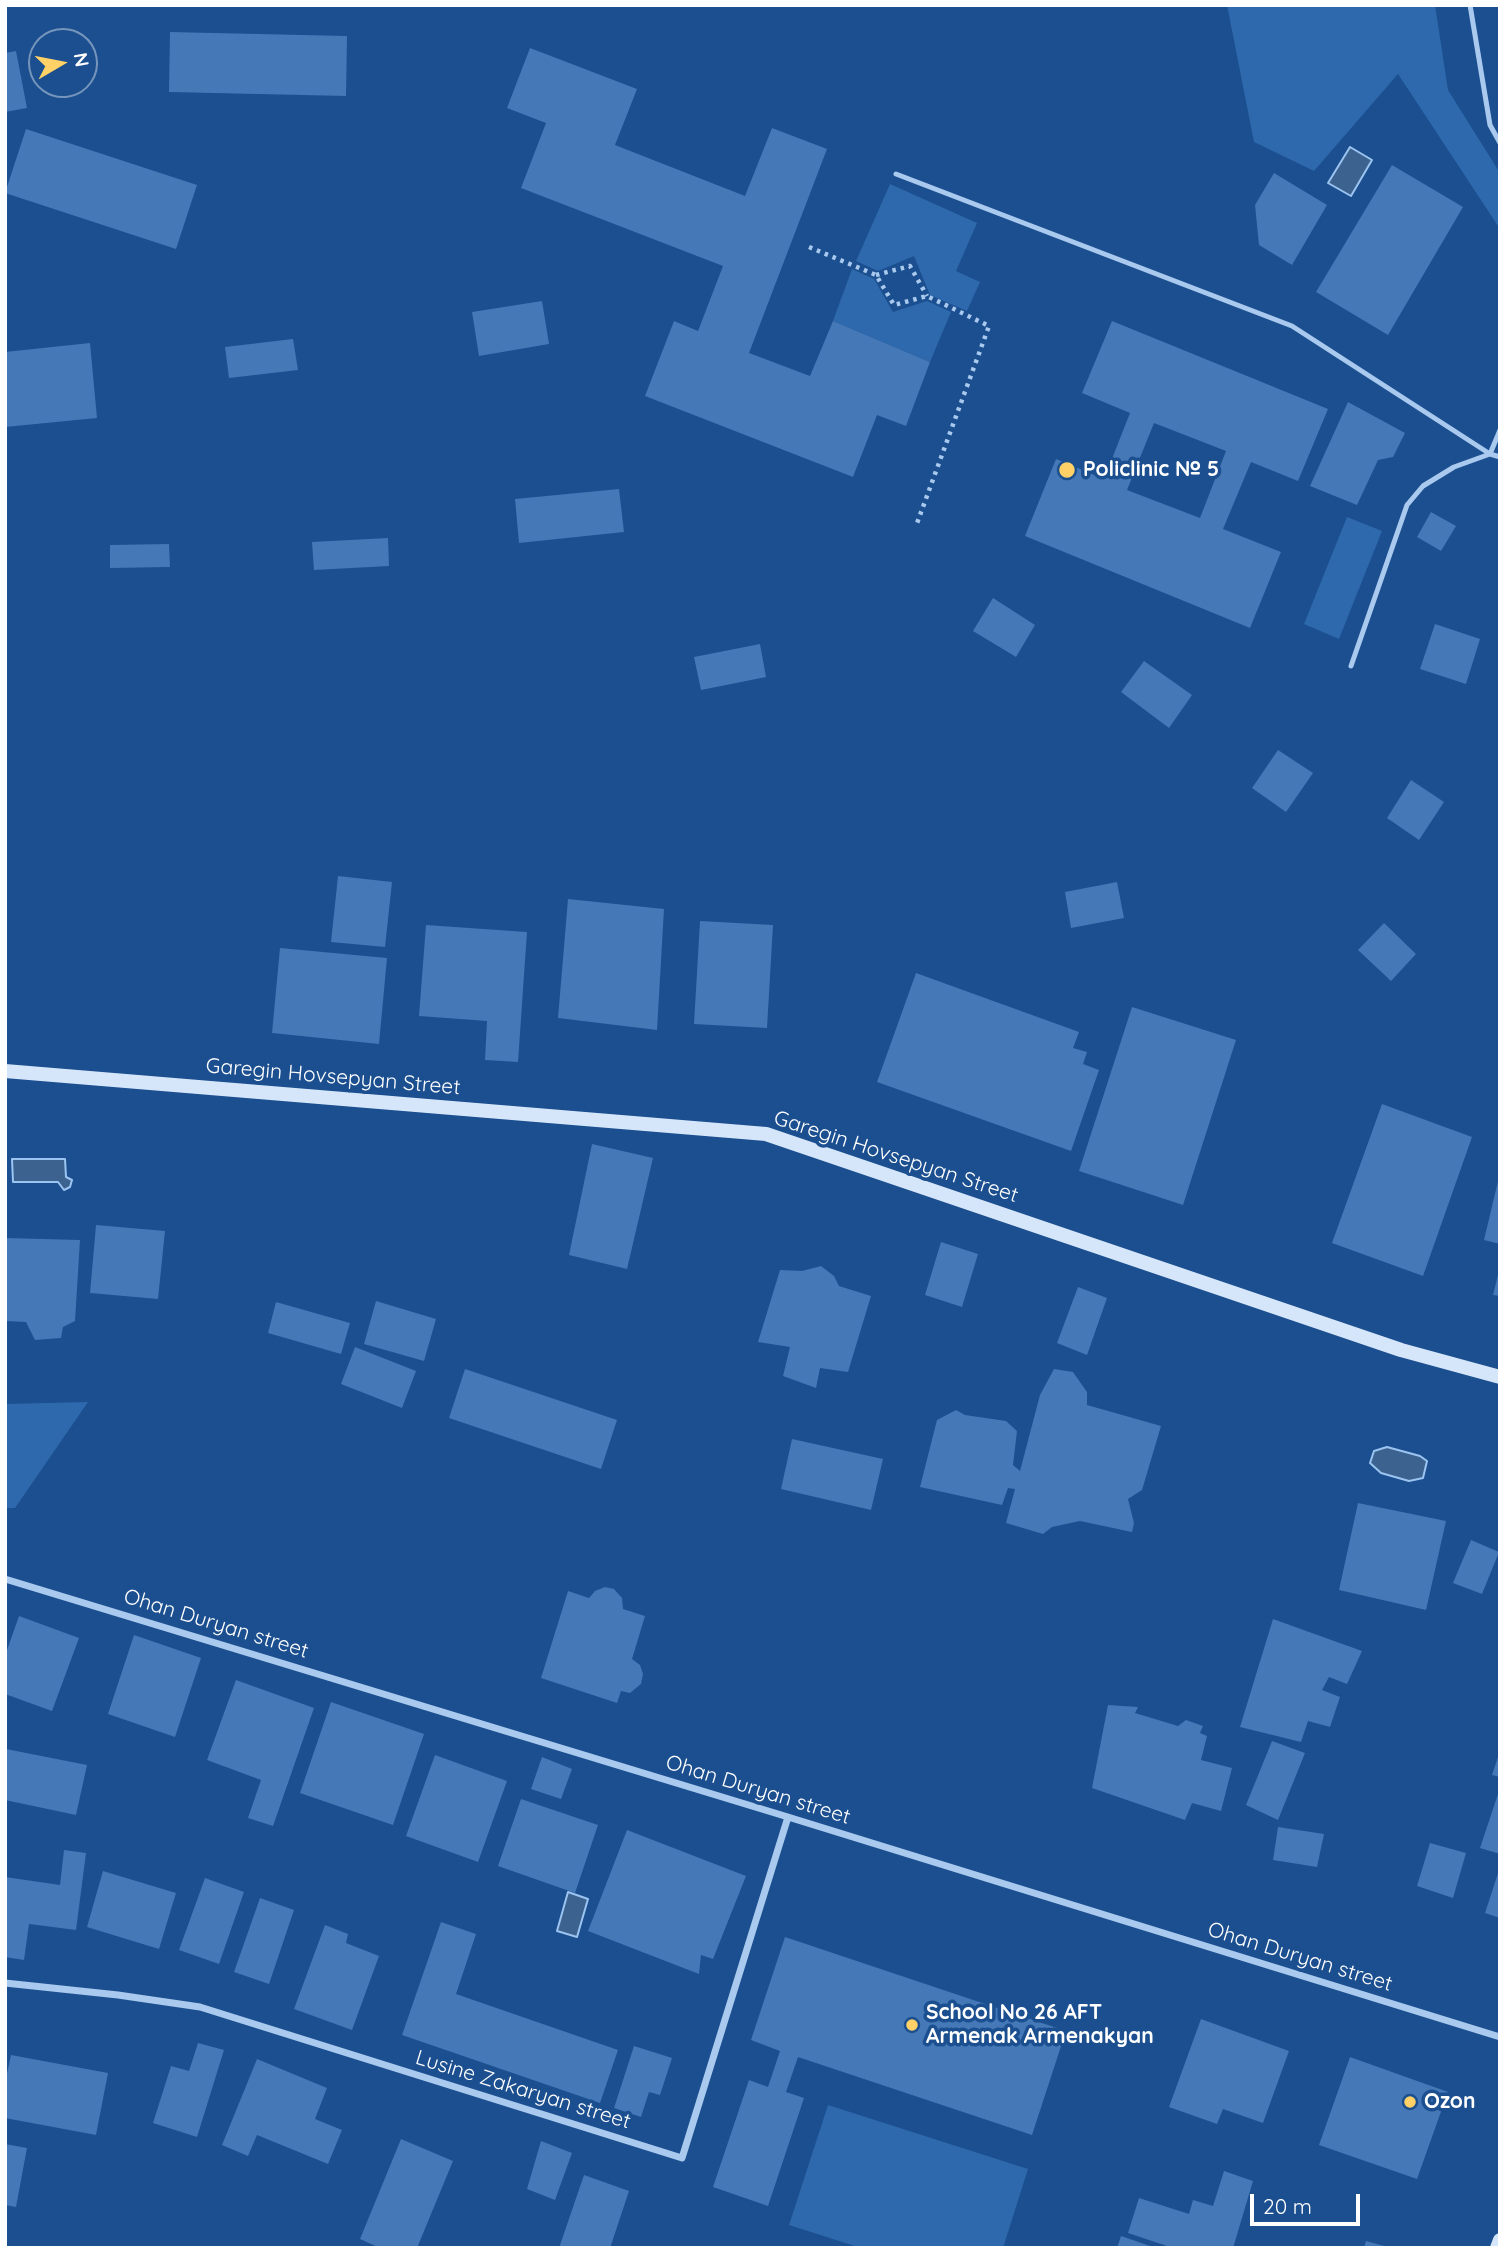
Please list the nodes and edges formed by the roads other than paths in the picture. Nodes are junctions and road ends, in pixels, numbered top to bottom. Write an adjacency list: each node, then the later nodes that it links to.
1 (1470, 5): 2 (lane)
2 (1500, 143)
3 (896, 174): 5 (lane)
4 (1500, 430): 5 (lane)
5 (1490, 454): 6 (lane); 7 (lane)
6 (1500, 457)
7 (1351, 666)
8 (5, 1072): 9 (main road, Garegin Hovsepyan Street)
9 (1500, 1377)
10 (5, 1578): 11 (street, Ohan Duryan street)
11 (788, 1817): 12 (street, Lusine Zakaryan street); 13 (street, Ohan Duryan street)
12 (5, 1983)
13 (1500, 2037)
14 (1500, 2240): 15 (main road)
15 (1497, 2248)

